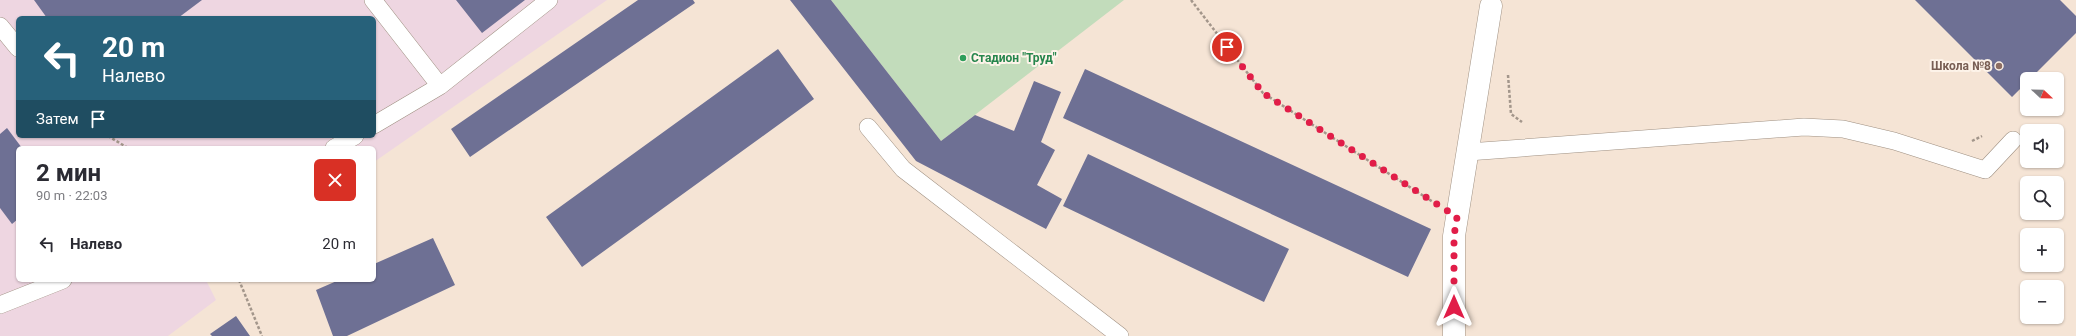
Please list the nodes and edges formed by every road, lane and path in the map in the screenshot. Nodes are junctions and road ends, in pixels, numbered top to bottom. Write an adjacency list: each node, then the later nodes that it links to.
1 (373, 0): 7 (lane)
2 (550, 0): 7 (lane)
3 (1191, 0): 16 (path)
4 (1494, 3): 15 (street)
5 (0, 26): 6 (lane)
6 (16, 46)
7 (440, 86): 8 (lane)
8 (376, 124)
9 (868, 127): 21 (lane)
10 (111, 138): 13 (path)
11 (352, 138): 14 (lane)
12 (2013, 140): 15 (lane)
13 (125, 146)
14 (338, 146)
15 (1468, 152): 16 (street)
16 (1457, 217): 22 (street)
17 (58, 282): 19 (lane)
18 (240, 282): 20 (path)
19 (0, 305)
20 (262, 336)
21 (1120, 336)
22 (1454, 336)

